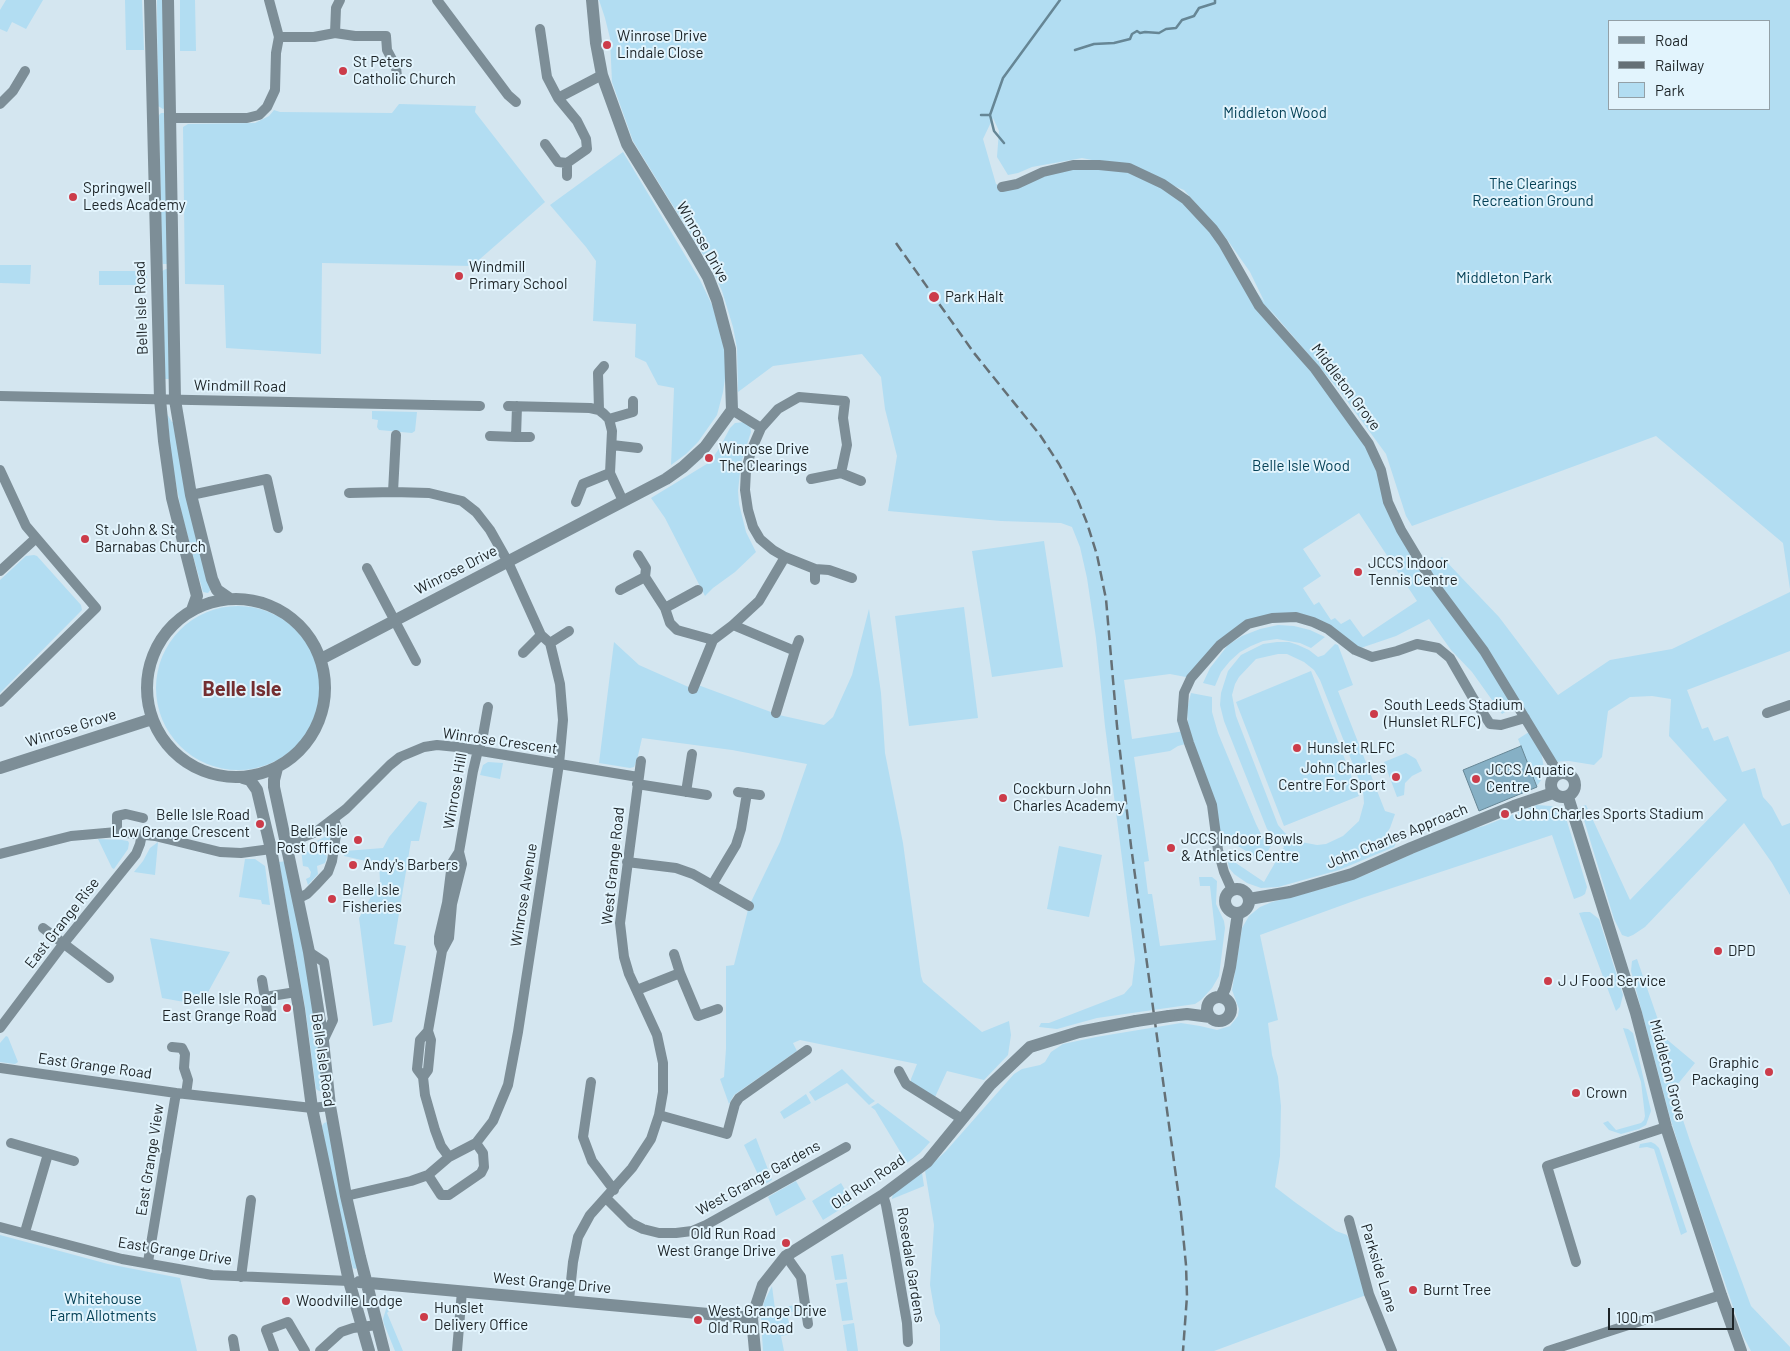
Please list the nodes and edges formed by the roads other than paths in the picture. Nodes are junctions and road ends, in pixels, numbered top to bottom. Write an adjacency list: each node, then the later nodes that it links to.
1 (150, 0): 23 (street, Belle Isle Road)
2 (168, 0): 16 (street)
3 (269, 0): 9 (street)
4 (340, 0): 8 (street)
5 (437, 0): 14 (street)
6 (592, 0): 11 (street, Winrose Drive)
7 (540, 29): 13 (street)
8 (335, 33): 9 (street); 12 (street)
9 (279, 36): 16 (street)
10 (25, 71): 15 (street)
11 (602, 75): 13 (street); 28 (street, Winrose Drive)
12 (397, 77)
13 (558, 98): 18 (street)
14 (509, 100)
15 (0, 104)
16 (170, 118): 24 (street)
17 (545, 144): 18 (street)
18 (567, 163): 19 (street)
19 (567, 176)
20 (1002, 187): 79 (street, Middleton Grove)
21 (604, 366): 27 (street)
22 (0, 396): 23 (street, Windmill Road)
23 (160, 399): 24 (street, Windmill Road); 61 (street, Belle Isle Road)
24 (176, 400): 26 (street, Windmill Road); 45 (street)
25 (634, 400): 29 (street)
26 (480, 406)
27 (599, 410): 29 (street); 33 (street)
28 (732, 410): 30 (street); 46 (street, Winrose Drive)
29 (609, 418): 35 (street)
30 (761, 428): 39 (street); 51 (street)
31 (396, 435): 43 (street)
32 (490, 436): 33 (street)
33 (516, 437): 34 (street)
34 (530, 437)
35 (612, 445): 36 (street); 38 (street)
36 (638, 448)
37 (0, 470): 42 (street)
38 (610, 473): 46 (street); 47 (street)
39 (841, 473): 40 (street); 41 (street)
40 (811, 479)
41 (861, 481)
42 (2, 484): 49 (street)
43 (393, 492): 44 (street); 52 (street)
44 (349, 493)
45 (191, 495): 48 (street); 59 (street)
46 (623, 500): 52 (street, Winrose Drive)
47 (576, 502)
48 (278, 528)
49 (35, 539): 54 (street); 74 (street)
50 (638, 555): 55 (street)
51 (785, 557): 56 (street); 63 (street)
52 (508, 562): 62 (street, Winrose Drive); 65 (street)
53 (367, 568): 62 (street)
54 (0, 571)
55 (645, 577): 57 (street); 60 (street)
56 (852, 578)
57 (620, 590)
58 (698, 590): 60 (street)
59 (230, 599): 61 (street); 71 (street)
60 (665, 608): 66 (street)
61 (192, 610): 80 (street)
62 (395, 620): 71 (street, Winrose Drive); 72 (street)
63 (733, 625): 66 (street); 69 (street)
64 (569, 631): 68 (street)
65 (541, 635): 68 (street); 70 (street)
66 (713, 640): 73 (street)
67 (799, 640): 69 (street)
68 (550, 643): 84 (street, Winrose Avenue)
69 (795, 651): 77 (street)
70 (523, 652)
71 (321, 659): 86 (street)
72 (416, 661)
73 (693, 689)
74 (0, 702)
75 (1790, 704): 78 (street)
76 (488, 707): 81 (street, Winrose Hill)
77 (776, 713)
78 (1767, 713)
79 (1525, 718): 87 (street, Middleton Grove); 104 (street)
80 (152, 719): 85 (street, Winrose Grove); 88 (street)
81 (478, 750): 84 (street, Winrose Crescent); 96 (street, Winrose Crescent); 140 (street, Winrose Hill)
82 (692, 754): 90 (street)
83 (641, 761): 89 (street, West Grange Road)
84 (558, 764): 89 (street, Winrose Crescent); 137 (street, Winrose Avenue)
85 (0, 768)
86 (277, 768): 88 (street); 99 (street, Belle Isle Road)
87 (1559, 774): 91 (street); 94 (street, Middleton Grove)
88 (244, 778): 100 (street, Belle Isle Road)
89 (638, 781): 90 (street, Winrose Crescent); 102 (street, West Grange Road)
90 (686, 792): 92 (street, Winrose Crescent)
91 (1554, 793): 94 (street); 106 (street, John Charles Approach)
92 (707, 795)
93 (760, 795): 103 (street)
94 (1568, 796): 135 (street, Middleton Grove)
95 (143, 818): 97 (street)
96 (334, 819): 99 (street, Winrose Crescent); 105 (street)
97 (117, 832): 98 (street, Winrose Crescent); 101 (street, Winrose Crescent)
98 (142, 834): 100 (street, Winrose Crescent); 110 (street, East Grange Rise)
99 (287, 843): 100 (street, Winrose Crescent); 105 (street, Belle Isle Road)
100 (271, 849): 116 (street, Belle Isle Road)
101 (0, 854)
102 (627, 862): 103 (street); 115 (street, West Grange Road)
103 (712, 884): 107 (street)
104 (1232, 890): 106 (street); 108 (street)
105 (299, 898): 131 (street, Belle Isle Road)
106 (1249, 900): 108 (street)
107 (749, 906)
108 (1238, 913): 118 (street)
109 (43, 928): 110 (street)
110 (64, 943): 113 (street); 124 (street, East Grange Rise)
111 (674, 954): 112 (street)
112 (680, 973): 115 (street); 120 (street)
113 (109, 978)
114 (262, 980): 117 (street)
115 (637, 990): 133 (street, West Grange Road)
116 (296, 992): 117 (street); 132 (street, Belle Isle Road)
117 (265, 997): 122 (street)
118 (1220, 997): 119 (street); 123 (street)
119 (1209, 1003): 121 (street); 123 (street)
120 (718, 1009)
121 (1187, 1014): 123 (street); 134 (street, Old Run Road, bridge)
122 (268, 1017)
123 (1210, 1017)
124 (0, 1028)
125 (172, 1047): 130 (street)
126 (807, 1050): 133 (street)
127 (0, 1068): 130 (street, East Grange Road)
128 (899, 1071): 134 (street)
129 (591, 1082): 143 (street)
130 (181, 1093): 132 (street, East Grange Road); 152 (street, East Grange View)
131 (330, 1106): 132 (street, East Grange Road); 145 (street, Belle Isle Road)
132 (312, 1108): 155 (street, Belle Isle Road)
133 (659, 1115): 143 (street, West Grange Road)
134 (962, 1119): 144 (street, Old Run Road)
135 (1666, 1127): 153 (street); 158 (street, Middleton Grove)
136 (11, 1143): 139 (street)
137 (476, 1143): 140 (street, Winrose Avenue); 142 (street)
138 (846, 1147): 146 (street, West Grange Gardens)
139 (48, 1154): 141 (street); 150 (street)
140 (449, 1157): 142 (street, Winrose Avenue)
141 (74, 1162)
142 (428, 1175): 145 (street, Winrose Avenue)
143 (614, 1190): 146 (street, West Grange Road)
144 (882, 1194): 151 (street, Old Run Road); 165 (street, Rosedale Gardens)
145 (346, 1196): 156 (street, Belle Isle Road)
146 (606, 1198): 159 (street, West Grange Road)
147 (251, 1200): 154 (street)
148 (1349, 1220): 174 (street, Parkside Lane)
149 (0, 1227): 150 (street, East Grange Drive)
150 (25, 1232): 152 (street, East Grange Drive)
151 (786, 1256): 160 (street, Old Run Road); 161 (street)
152 (148, 1262): 154 (street, East Grange Drive)
153 (1576, 1262)
154 (241, 1277): 155 (street, East Grange Drive)
155 (350, 1281): 156 (street, West Grange Drive); 163 (street, Belle Isle Road)
156 (366, 1282): 157 (street, West Grange Drive); 162 (street, Belle Isle Road)
157 (462, 1291): 159 (street, West Grange Drive); 172 (street)
158 (1720, 1295): 175 (street); 176 (street, Middleton Grove)
159 (570, 1300): 160 (street, West Grange Drive)
160 (752, 1318): 173 (street, Old Run Road)
161 (808, 1324)
162 (377, 1325): 163 (street); 171 (street, Belle Isle Road)
163 (362, 1327): 169 (street); 170 (street, Belle Isle Road)
164 (233, 1339): 166 (street)
165 (908, 1342)
166 (235, 1351)
167 (274, 1351): 168 (street)
168 (305, 1351)
169 (320, 1351)
170 (369, 1351)
171 (384, 1351)
172 (457, 1351)
173 (755, 1351)
174 (1392, 1351)
175 (1548, 1351)
176 (1740, 1351)

